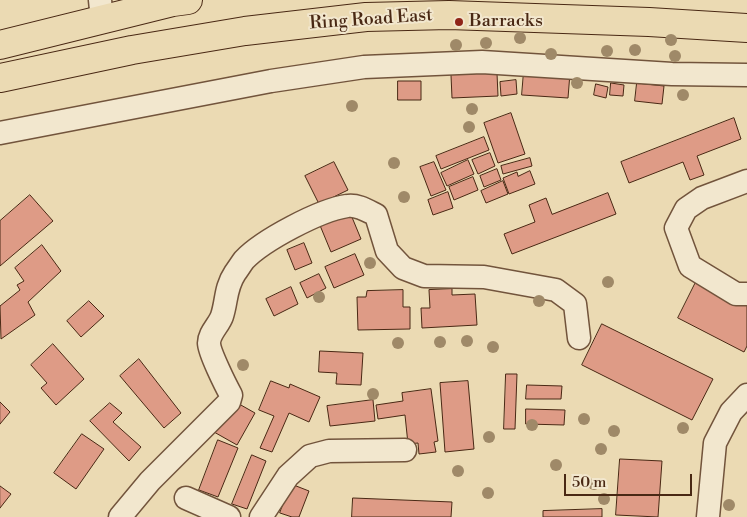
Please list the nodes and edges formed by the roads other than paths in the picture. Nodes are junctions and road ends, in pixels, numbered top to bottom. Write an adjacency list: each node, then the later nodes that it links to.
1 (188, 0): 2 (main road)
2 (101, 10): 4 (main road)
3 (747, 28): 6 (main road, Ring Road East)
4 (0, 45)
5 (747, 75): 7 (street)
6 (0, 78)
7 (0, 133)
8 (747, 181): 9 (street)
9 (747, 294)
10 (579, 338): 14 (street)
11 (747, 395): 17 (street)
12 (405, 450): 16 (street)
13 (186, 498): 15 (street)
14 (120, 517)
15 (229, 517)
16 (261, 517)
17 (708, 517)

